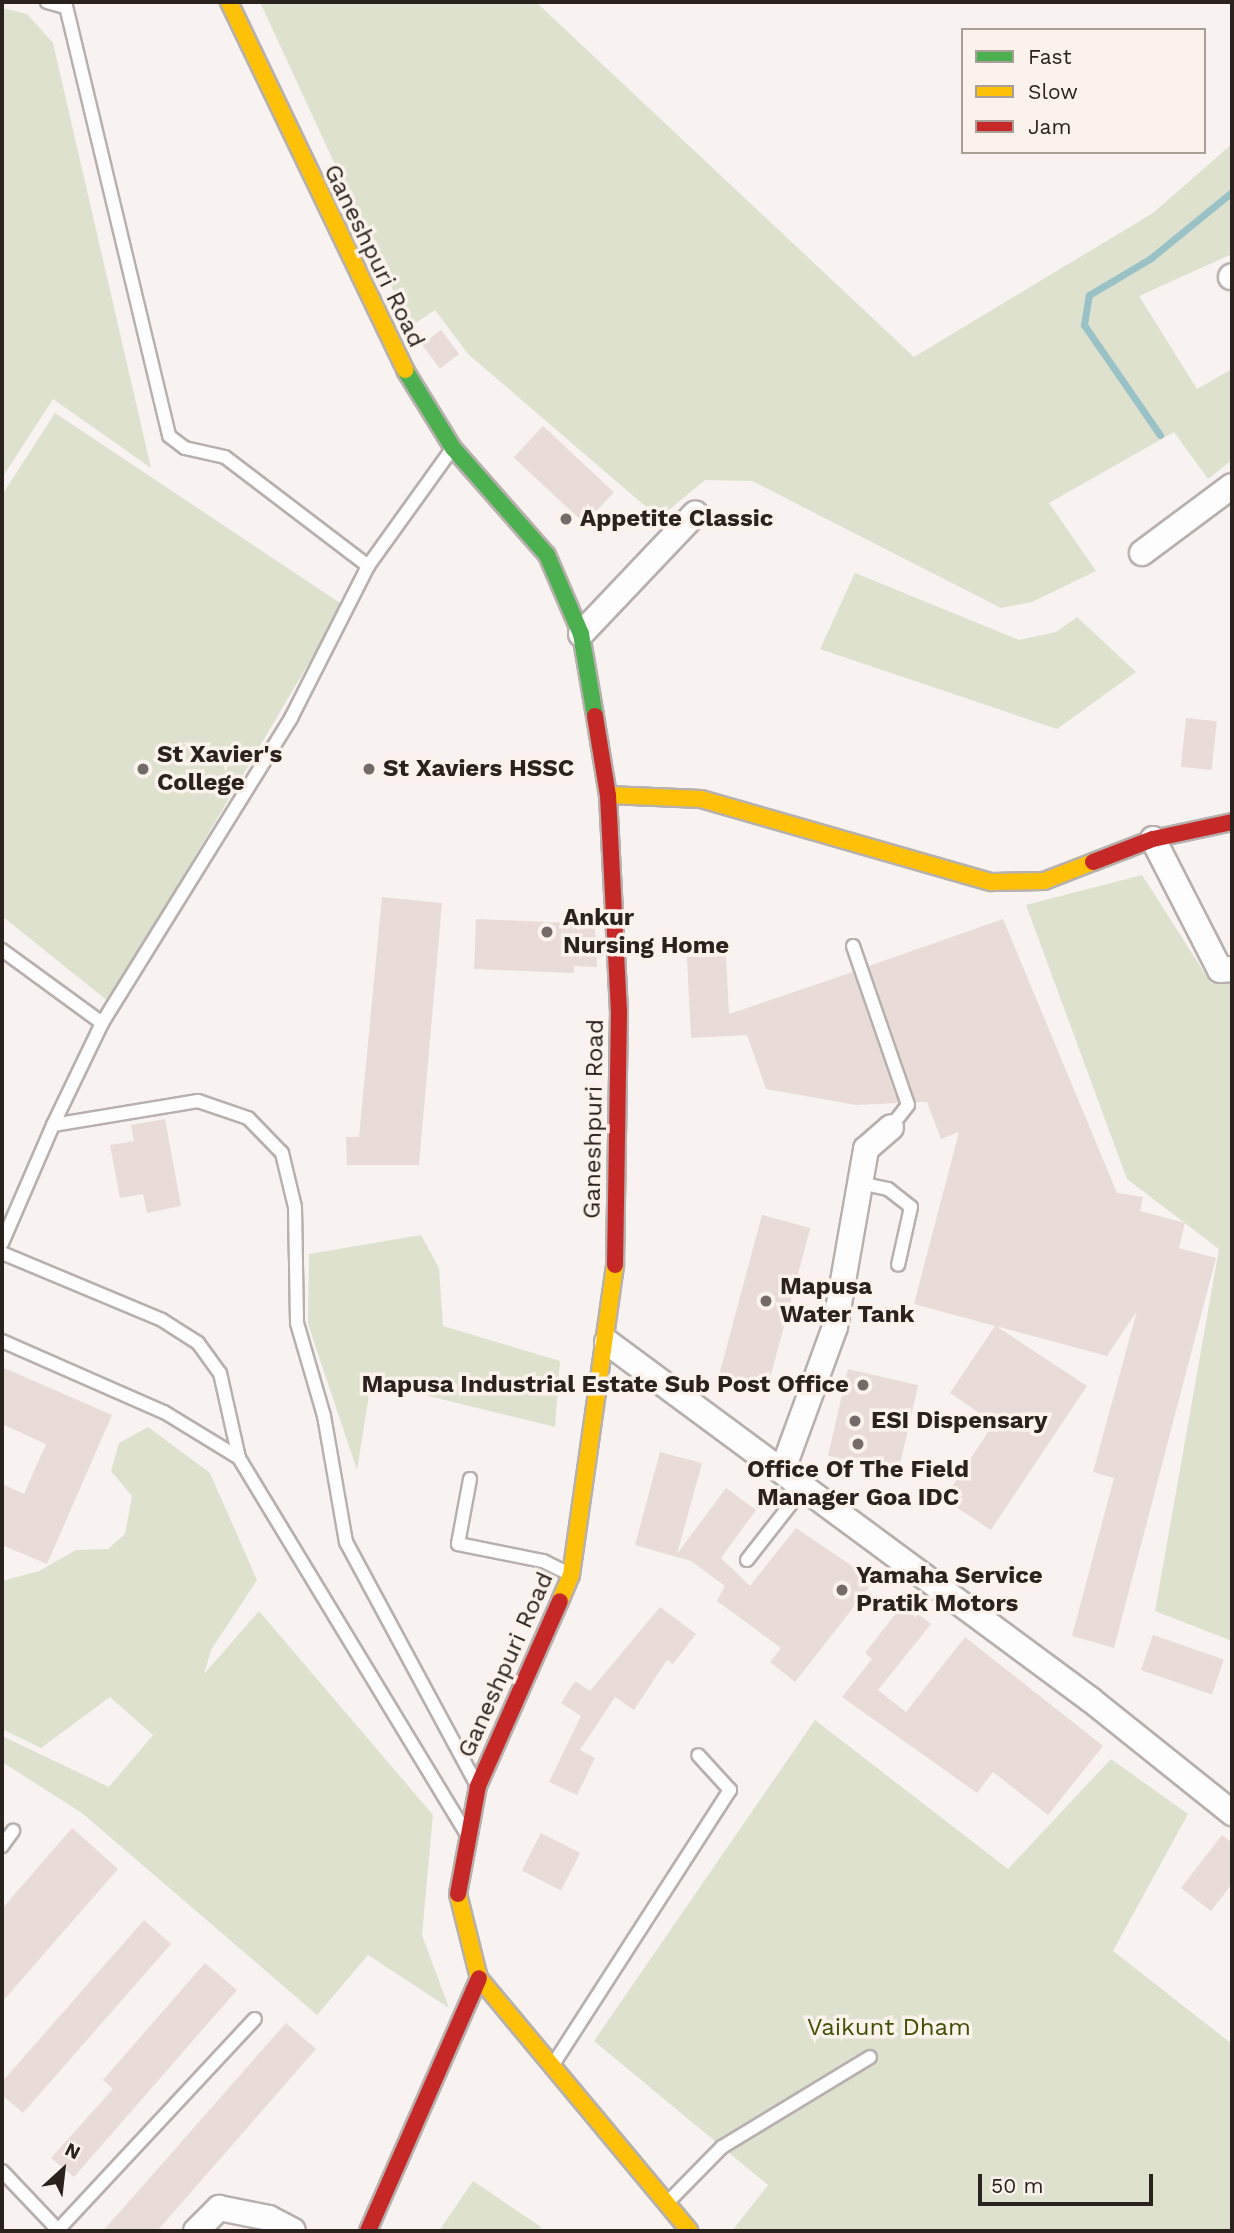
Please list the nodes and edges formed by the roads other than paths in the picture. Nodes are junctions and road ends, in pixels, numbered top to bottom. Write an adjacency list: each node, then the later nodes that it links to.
1 (47, 2): 3 (lane)
2 (229, 2): 4 (street, Ganeshpuri Road)
3 (65, 4): 8 (lane)
4 (453, 448): 8 (lane); 9 (street, Ganeshpuri Road)
5 (1232, 486): 7 (street)
6 (695, 514): 9 (street)
7 (1142, 553)
8 (368, 566): 16 (lane)
9 (581, 634): 10 (street, Ganeshpuri Road)
10 (608, 795): 12 (street); 24 (street, Ganeshpuri Road)
11 (1232, 822): 12 (street)
12 (1153, 839): 15 (street)
13 (853, 946): 18 (lane)
14 (2, 950): 16 (lane)
15 (1232, 969)
16 (102, 1023): 17 (lane)
17 (53, 1125): 20 (lane); 32 (lane)
18 (891, 1127): 19 (street)
19 (860, 1183): 22 (lane); 26 (street)
20 (2, 1243)
21 (2, 1253): 25 (lane)
22 (898, 1265)
23 (2, 1341): 25 (lane)
24 (607, 1342): 26 (street); 30 (street, Ganeshpuri Road)
25 (239, 1458): 35 (lane)
26 (783, 1469): 28 (street)
27 (470, 1479): 30 (lane)
28 (805, 1486): 29 (lane); 33 (street)
29 (747, 1560)
30 (571, 1575): 32 (street, Ganeshpuri Road)
31 (698, 1755): 40 (lane)
32 (478, 1786): 35 (street, Ganeshpuri Road)
33 (1232, 1814)
34 (13, 1831): 36 (lane)
35 (468, 1836): 37 (street, Ganeshpuri Road)
36 (2, 1846)
37 (479, 1978): 40 (street, Ganeshpuri Road); 46 (street)
38 (255, 2019): 43 (lane)
39 (870, 2057): 42 (lane)
40 (552, 2066): 42 (street, Ganeshpuri Road)
41 (2, 2171): 43 (lane)
42 (668, 2203): 47 (street, Ganeshpuri Road)
43 (58, 2231)
44 (196, 2231): 45 (street)
45 (293, 2231)
46 (368, 2231)
47 (690, 2231)

